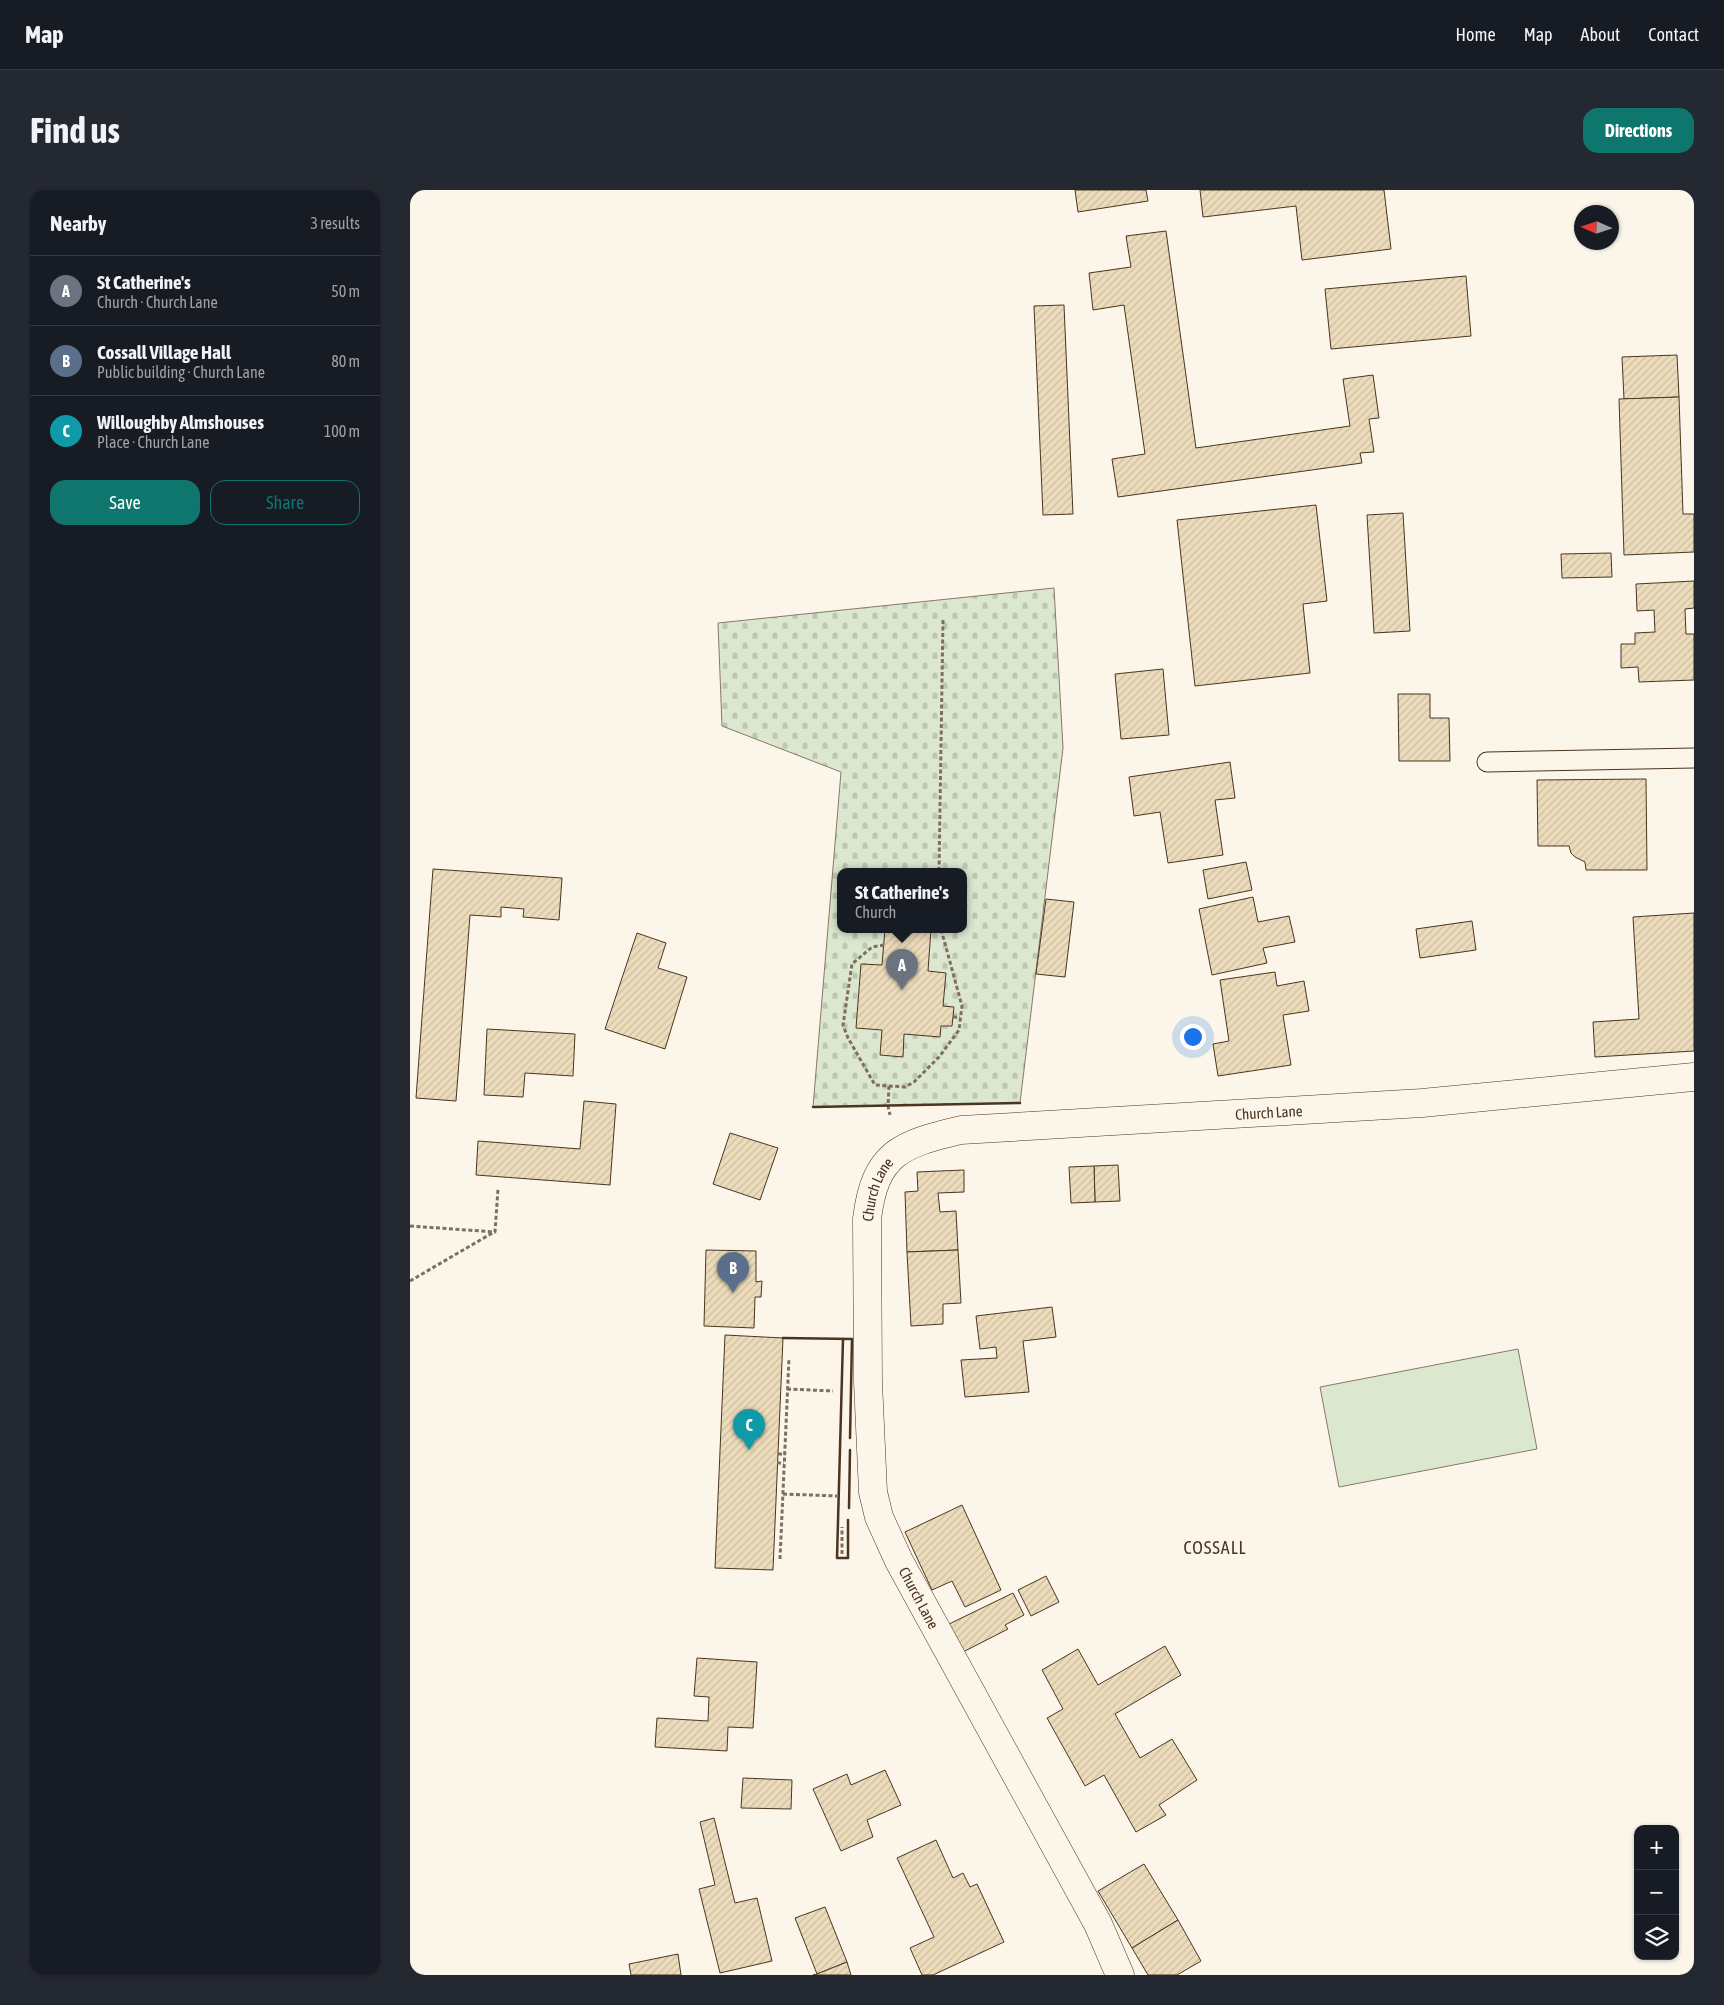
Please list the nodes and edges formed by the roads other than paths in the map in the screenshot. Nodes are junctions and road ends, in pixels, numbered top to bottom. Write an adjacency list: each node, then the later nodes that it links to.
1 (1694, 758): 2 (lane)
2 (1487, 762)
3 (1694, 1077): 4 (street, Church Lane)
4 (1120, 1975)

